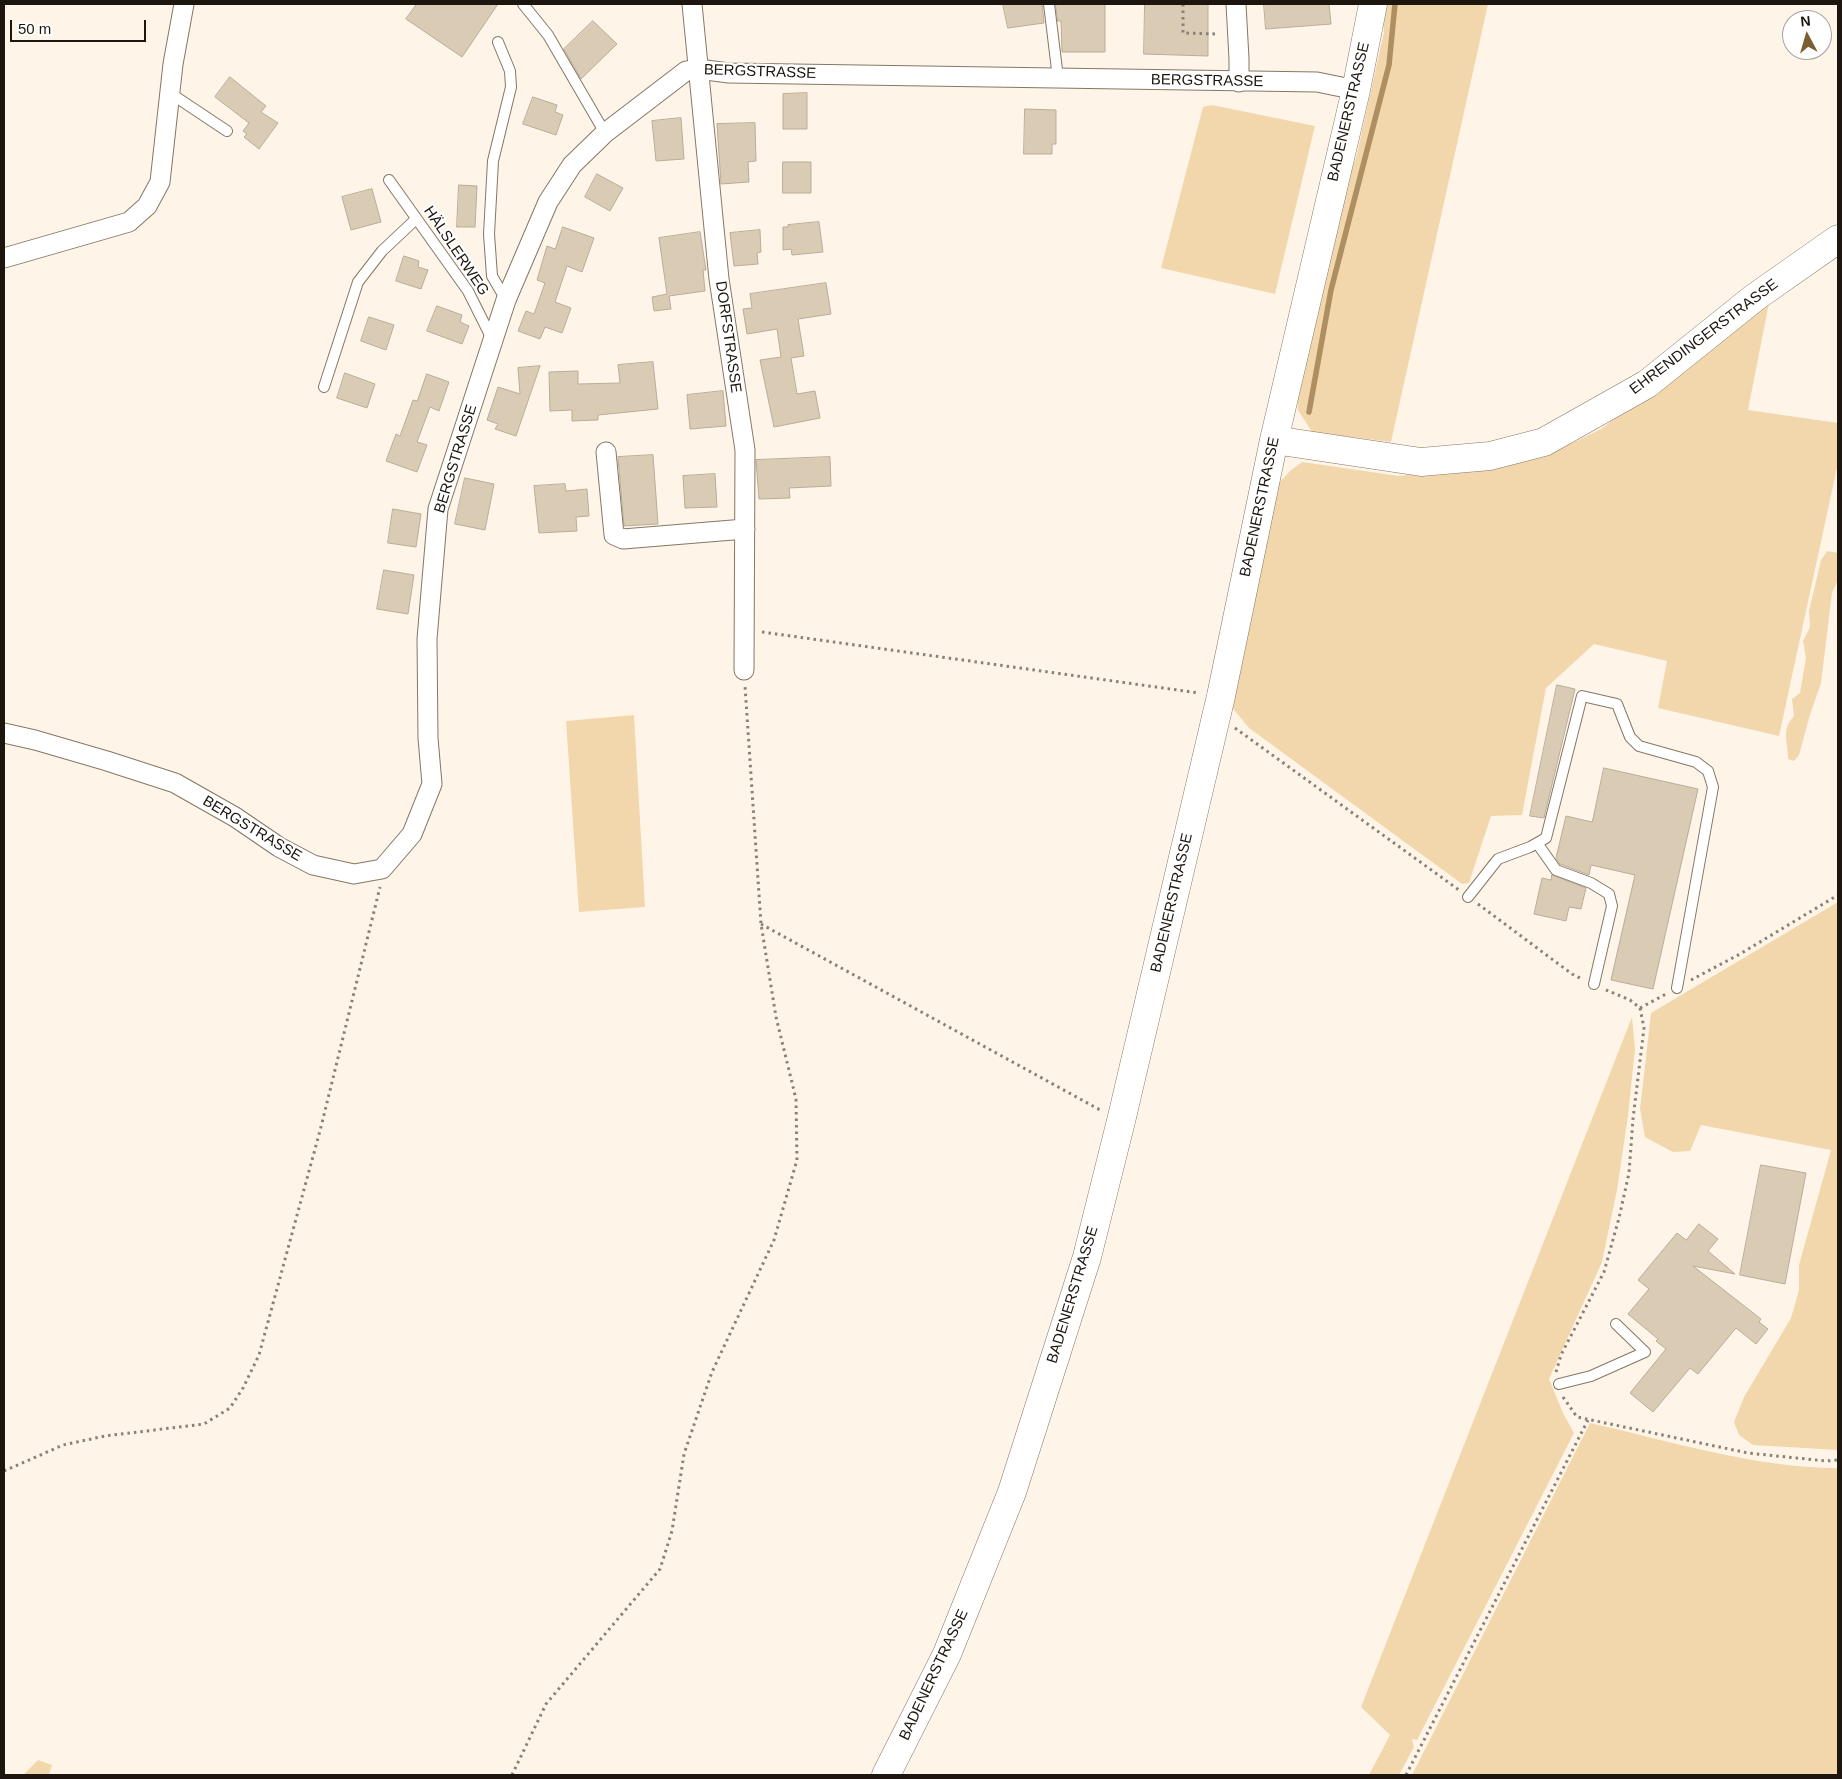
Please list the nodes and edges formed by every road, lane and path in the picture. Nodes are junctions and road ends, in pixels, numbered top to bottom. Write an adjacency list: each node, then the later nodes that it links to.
1 (184, 4): 14 (street)
2 (523, 4): 16 (lane)
3 (692, 4): 10 (street, DORFSTRASSE)
4 (1049, 4): 11 (lane)
5 (1183, 4): 8 (path)
6 (1236, 4): 8 (street)
7 (1373, 4): 13 (street, BADENERSTRASSE)
8 (1237, 33): 12 (street)
9 (498, 42): 21 (lane)
10 (698, 69): 11 (street, BERGSTRASSE); 16 (street, BERGSTRASSE); 26 (street, DORFSTRASSE)
11 (1058, 78): 12 (street, BERGSTRASSE)
12 (1239, 82): 13 (street, BERGSTRASSE)
13 (1356, 90): 24 (street, BADENERSTRASSE)
14 (170, 93): 15 (lane); 20 (street)
15 (227, 131)
16 (605, 133): 21 (street, BERGSTRASSE)
17 (389, 180): 18 (lane, HÄLSLERWEG)
18 (416, 219): 22 (lane, HÄLSLERWEG); 23 (lane)
19 (1838, 239): 24 (street, EHRENDINGERSTRASSE)
20 (4, 258)
21 (506, 300): 22 (street, BERGSTRASSE)
22 (493, 342): 32 (street, BERGSTRASSE)
23 (324, 387)
24 (1274, 440): 29 (street, BADENERSTRASSE)
25 (606, 452): 26 (street)
26 (745, 529): 27 (street, DORFSTRASSE)
27 (744, 630): 28 (street, DORFSTRASSE); 29 (path)
28 (744, 670): 35 (path)
29 (1218, 705): 34 (path); 39 (street, BADENERSTRASSE)
30 (4, 733): 32 (street, BERGSTRASSE)
31 (1537, 843): 34 (lane); 36 (lane); 37 (lane)
32 (382, 869): 44 (path)
33 (1838, 895): 37 (path)
34 (1468, 897): 36 (path)
35 (761, 924): 39 (path); 45 (path)
36 (1594, 984): 38 (path)
37 (1677, 988): 38 (path)
38 (1640, 1008): 41 (path)
39 (1121, 1121): 46 (street, BADENERSTRASSE)
40 (1616, 1324): 41 (lane)
41 (1559, 1384): 42 (path)
42 (1588, 1420): 43 (path); 47 (path)
43 (1838, 1460)
44 (4, 1471)
45 (512, 1775)
46 (886, 1775)
47 (1406, 1775)

